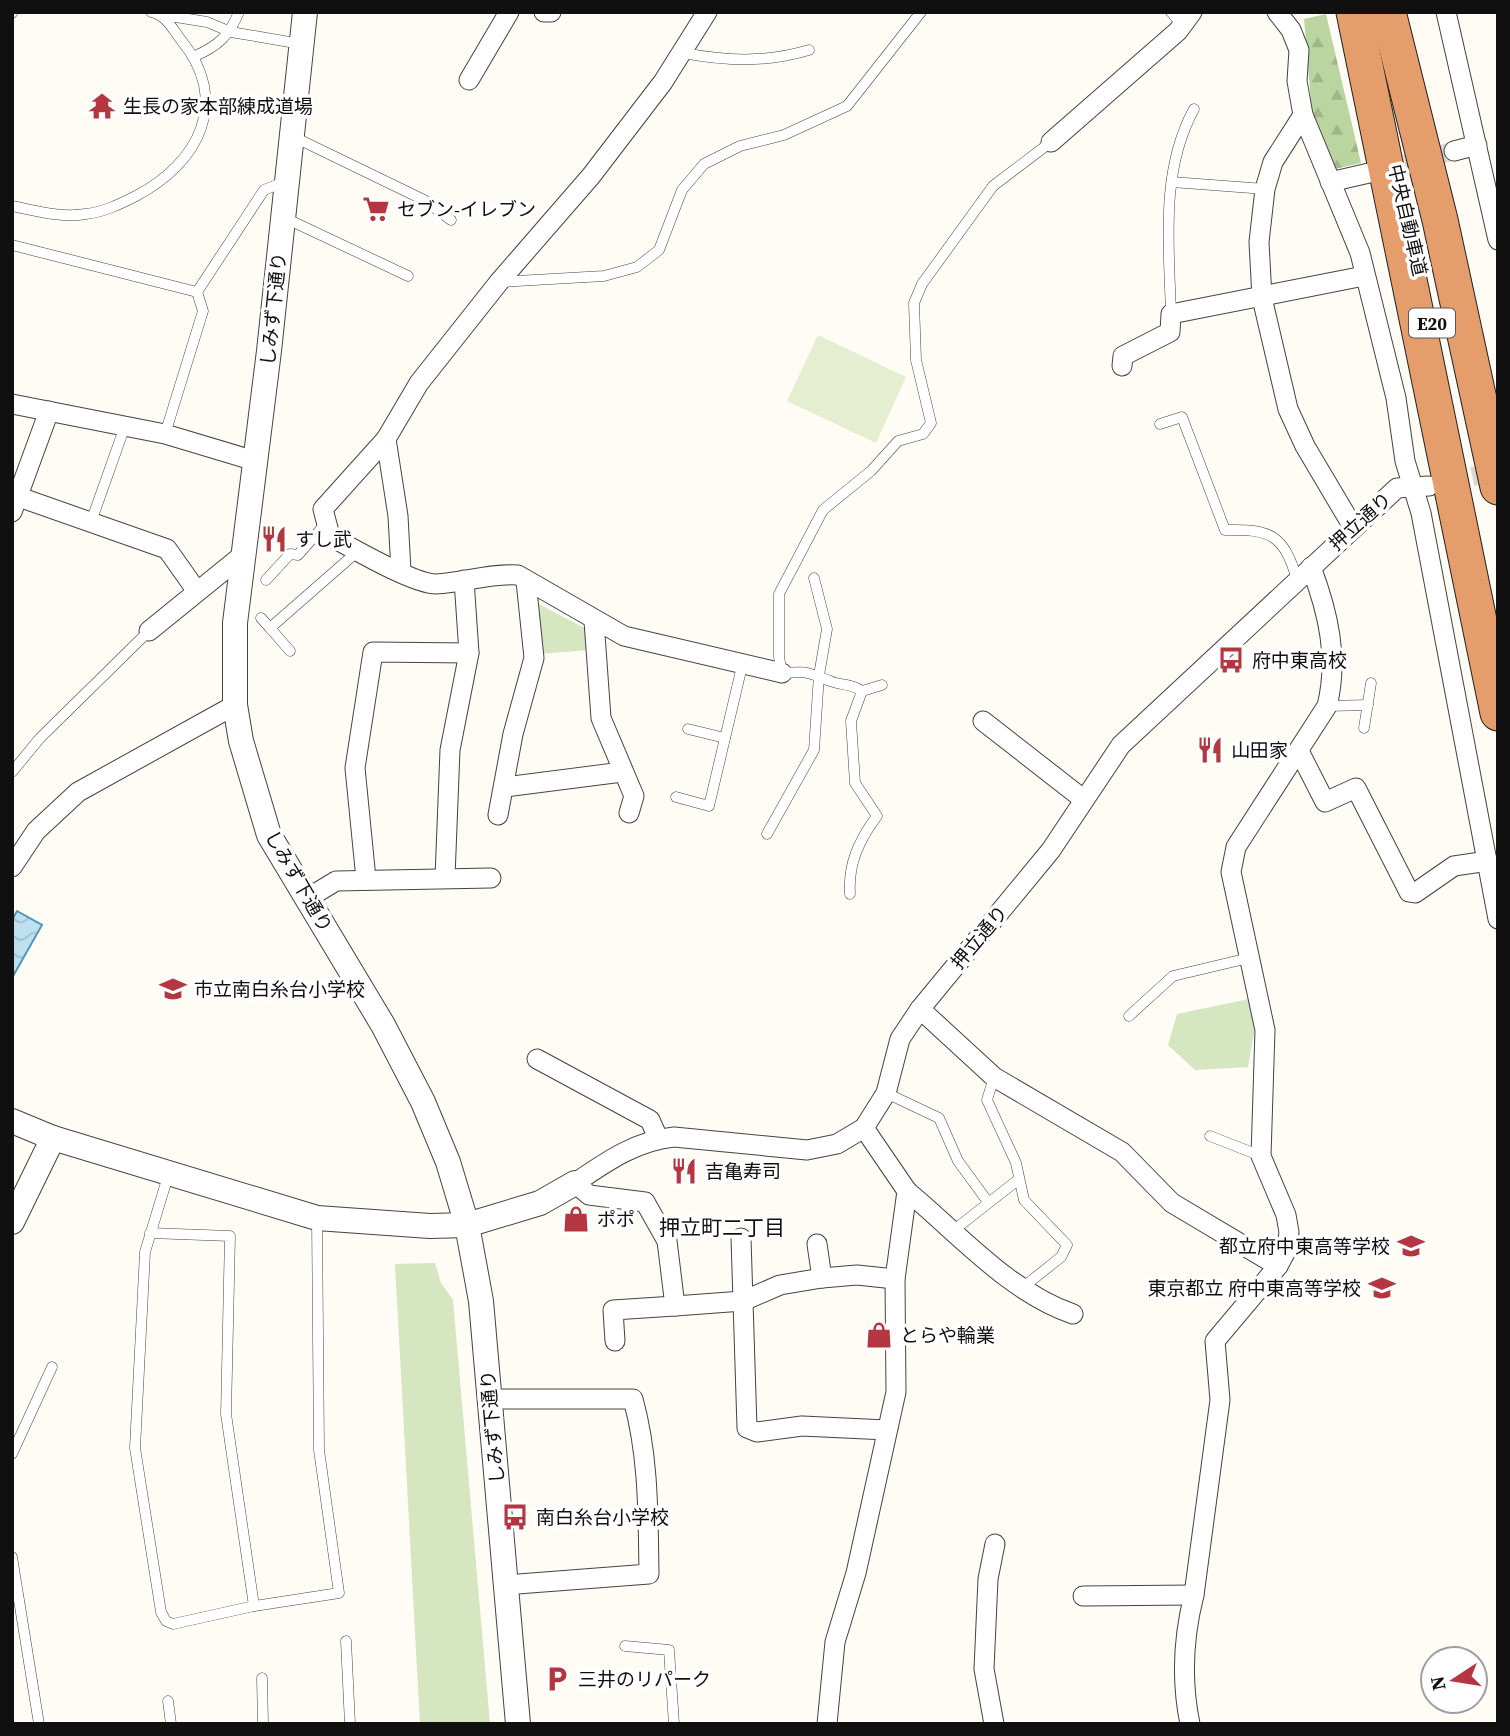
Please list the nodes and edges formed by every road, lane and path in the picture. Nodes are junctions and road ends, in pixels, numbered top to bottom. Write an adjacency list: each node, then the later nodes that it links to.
1 (151, 12): 13 (lane)
2 (239, 12): 15 (lane)
3 (305, 12): 16 (street, しみず下通り)
4 (509, 12): 20 (street)
5 (544, 12): 6 (street)
6 (551, 12)
7 (707, 12): 18 (street)
8 (921, 12): 40 (lane)
9 (1278, 12): 22 (street)
10 (1355, 12): 72 (highway, 中央自動車道 / E20); 84 (highway)
11 (1389, 12): 46 (highway); 54 (highway, 中央自動車道 / E20)
12 (1446, 12): 25 (street)
13 (163, 15): 15 (lane); 19 (lane)
14 (1182, 17): 24 (street)
15 (231, 32): 16 (lane); 19 (lane)
16 (302, 44): 23 (street, しみず下通り)
17 (809, 50): 18 (lane)
18 (682, 52): 40 (street)
19 (195, 56): 33 (lane)
20 (469, 79)
21 (1194, 108): 29 (lane)
22 (1303, 116): 30 (street); 31 (street)
23 (291, 136): 28 (street, しみず下通り); 35 (lane)
24 (1051, 142): 76 (lane)
25 (1477, 145): 26 (street); 32 (street)
26 (1454, 151)
27 (1369, 173): 30 (street)
28 (287, 181): 34 (street, しみず下通り); 41 (lane)
29 (1172, 182): 31 (lane); 43 (lane)
30 (1330, 182): 39 (street)
31 (1265, 189): 42 (street)
32 (1493, 190): 36 (street)
33 (12, 206)
34 (283, 217): 38 (lane); 52 (street, しみず下通り)
35 (451, 220)
36 (1498, 240)
37 (12, 245): 41 (lane)
38 (408, 276)
39 (1364, 276): 42 (street); 53 (street)
40 (499, 282): 51 (street)
41 (197, 292): 50 (lane)
42 (1262, 298): 43 (street); 58 (street)
43 (1171, 314): 44 (street)
44 (1122, 366)
45 (12, 404): 47 (street)
46 (1498, 407)
47 (49, 411): 49 (street); 55 (street)
48 (1160, 424): 62 (lane)
49 (125, 426): 50 (street); 57 (lane)
50 (165, 434): 52 (street)
51 (386, 439): 56 (street); 61 (street)
52 (255, 461): 60 (street, しみず下通り)
53 (1420, 486): 58 (street, 押立通り); 98 (street)
54 (1498, 487)
55 (16, 504): 57 (street)
56 (327, 522): 59 (street); 64 (lane)
57 (91, 523): 67 (street)
58 (1353, 527): 62 (street, 押立通り)
59 (358, 551): 61 (street); 70 (lane)
60 (244, 554): 67 (street); 81 (street, しみず下通り)
61 (401, 571): 65 (street)
62 (1304, 574): 83 (street); 94 (street, 押立通り)
63 (814, 578): 77 (lane)
64 (266, 580)
65 (464, 580): 66 (street); 74 (street)
66 (526, 581): 69 (street); 92 (street)
67 (196, 590): 71 (street)
68 (261, 618): 70 (lane)
69 (594, 621): 75 (street); 91 (street)
70 (270, 628): 73 (lane)
71 (149, 631): 90 (lane)
72 (1498, 636)
73 (290, 651)
74 (469, 653): 100 (street); 102 (street)
75 (743, 662): 76 (street); 88 (lane)
76 (782, 673): 77 (lane)
77 (819, 675): 80 (lane); 97 (lane)
78 (1371, 683): 82 (lane)
79 (882, 685): 80 (lane)
80 (862, 691): 103 (lane)
81 (235, 705): 99 (street); 104 (street, しみず下通り)
82 (1368, 705): 83 (lane); 86 (lane)
83 (1327, 706): 89 (street)
84 (1498, 713)
85 (983, 720): 94 (street)
86 (1364, 728)
87 (688, 729): 88 (lane)
88 (725, 738): 93 (lane)
89 (1299, 751): 98 (street); 106 (street)
90 (12, 772)
91 (622, 772): 92 (street); 95 (street)
92 (505, 787): 96 (street)
93 (676, 797)
94 (1083, 799): 107 (street, 押立通り)
95 (628, 813)
96 (498, 815)
97 (766, 834)
98 (1488, 861): 105 (street)
99 (12, 867)
100 (445, 877): 101 (street); 102 (street)
101 (491, 878)
102 (366, 879): 104 (street)
103 (850, 894)
104 (308, 898): 125 (street, しみず下通り)
105 (1498, 919)
106 (1249, 958): 108 (lane); 117 (street)
107 (920, 1009): 110 (street); 111 (street, 押立通り)
108 (1129, 1016)
109 (537, 1059): 116 (street)
110 (994, 1077): 119 (lane); 130 (street)
111 (886, 1093): 113 (street, 押立通り); 122 (lane)
112 (12, 1121): 115 (street, 押立通り)
113 (864, 1128): 116 (street, 押立通り); 121 (street)
114 (1210, 1136): 117 (lane)
115 (53, 1138): 118 (street, 押立通り); 124 (street)
116 (658, 1138): 120 (street, 押立通り)
117 (1261, 1156): 130 (street)
118 (168, 1176): 123 (street, 押立通り); 127 (lane)
119 (1019, 1179): 122 (lane); 133 (lane)
120 (575, 1183): 125 (street, 押立通り); 135 (street)
121 (907, 1191): 126 (street); 132 (street)
122 (988, 1202): 126 (lane)
123 (317, 1219): 125 (street, 押立通り); 147 (lane)
124 (12, 1222)
125 (467, 1225): 139 (street, しみず下通り)
126 (954, 1230): 133 (street)
127 (150, 1233): 147 (lane); 147 (lane)
128 (741, 1238): 134 (street)
129 (817, 1244): 131 (street)
130 (1278, 1266): 145 (street)
131 (822, 1278): 132 (street); 134 (street)
132 (895, 1279): 140 (street)
133 (1021, 1289): 136 (street)
134 (743, 1301): 135 (street); 140 (street)
135 (675, 1306): 137 (street)
136 (1073, 1314)
137 (615, 1341)
138 (52, 1367): 141 (lane)
139 (490, 1399): 144 (street, しみず下通り); 144 (street)
140 (887, 1430): 158 (street)
141 (12, 1454)
142 (995, 1544): 159 (street)
143 (12, 1557): 152 (lane)
144 (505, 1585): 156 (street, しみず下通り)
145 (1194, 1595): 146 (street); 160 (street)
146 (1083, 1596)
147 (254, 1606)
148 (346, 1641): 155 (lane)
149 (625, 1646): 157 (lane)
150 (262, 1678): 154 (lane)
151 (168, 1701): 153 (lane)
152 (39, 1724)
153 (171, 1724)
154 (263, 1724)
155 (350, 1724)
156 (518, 1724)
157 (674, 1724)
158 (827, 1724)
159 (994, 1724)
160 (1190, 1724)

